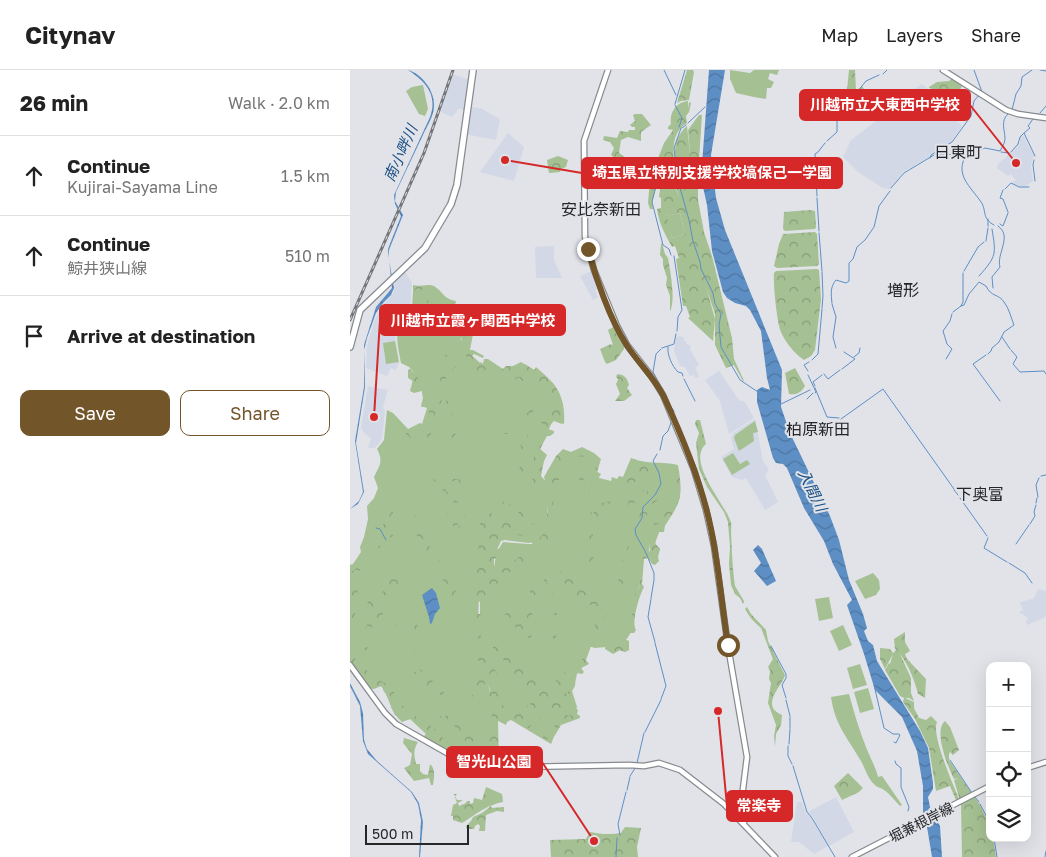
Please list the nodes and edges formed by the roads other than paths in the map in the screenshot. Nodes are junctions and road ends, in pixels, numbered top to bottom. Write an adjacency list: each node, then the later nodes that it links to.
1 (473, 70): 5 (main road)
2 (608, 70): 10 (main road)
3 (944, 70): 4 (main road)
4 (1046, 118)
5 (350, 347)
6 (350, 665): 10 (main road)
7 (1046, 762): 8 (main road)
8 (1031, 767)
9 (986, 788): 12 (main road, 堀兼根岸線)
10 (744, 823): 11 (main road)
11 (775, 857)
12 (852, 857)

